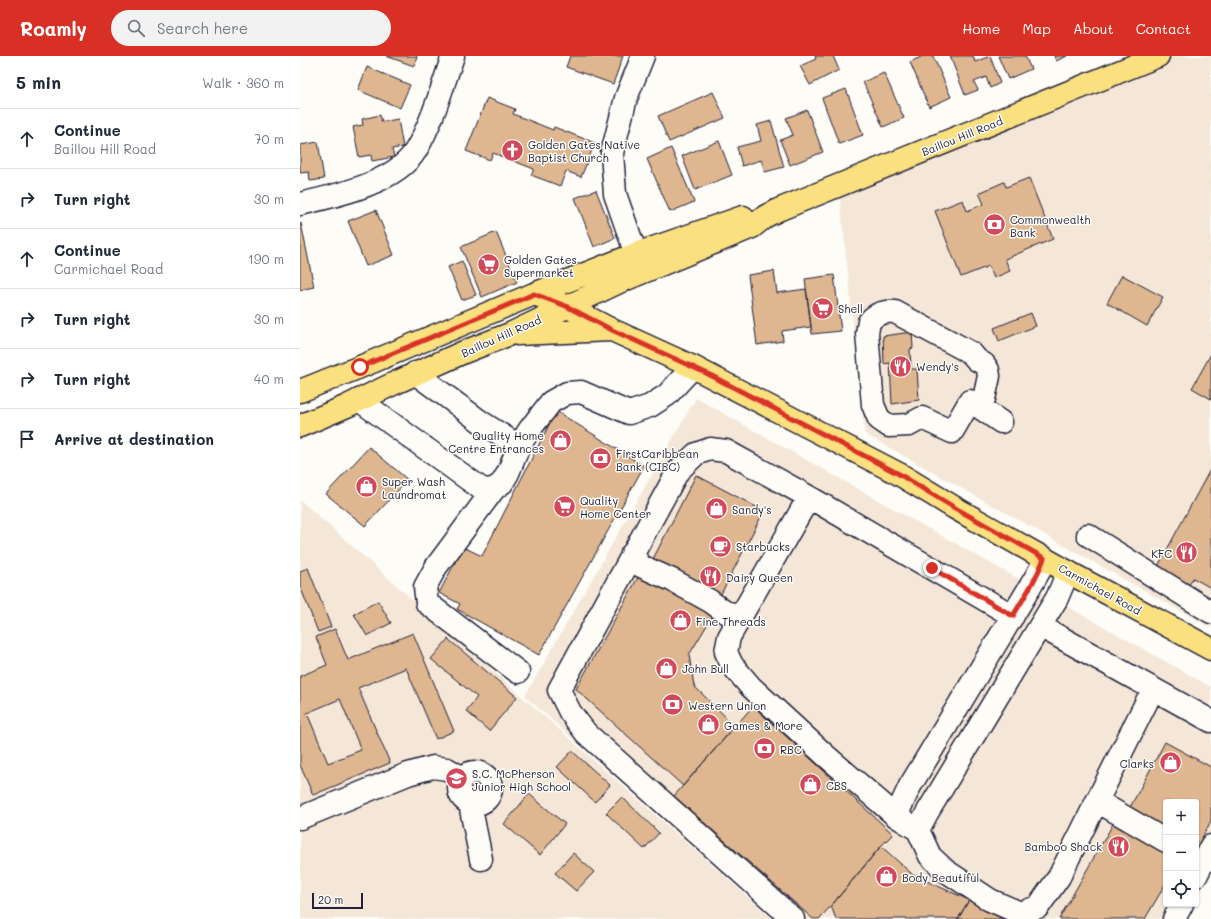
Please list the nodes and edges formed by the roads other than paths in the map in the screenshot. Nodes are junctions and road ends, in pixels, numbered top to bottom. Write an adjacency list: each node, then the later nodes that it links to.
1 (453, 56): 4 (street)
2 (643, 56): 6 (street)
3 (1158, 56): 5 (main road, Baillou Hill Road)
4 (300, 204)
5 (766, 216): 6 (main road, Baillou Hill Road); 8 (main road, Baillou Hill Road)
6 (636, 254): 7 (main road, Baillou Hill Road)
7 (534, 294): 8 (main road); 13 (main road, Baillou Hill Road)
8 (566, 306): 9 (main road); 10 (main road, Baillou Hill Road)
9 (612, 330): 10 (main road, Carmichael Road); 11 (main road, Carmichael Road)
10 (510, 334): 12 (main road, Baillou Hill Road)
11 (693, 367): 18 (street); 23 (main road, Carmichael Road)
12 (415, 373): 15 (main road, Baillou Hill Road); 18 (street)
13 (300, 391)
14 (984, 399): 16 (street)
15 (359, 400): 17 (main road, Baillou Hill Road); 19 (street)
16 (1001, 422)
17 (300, 426)
18 (519, 446): 19 (street)
19 (494, 489): 30 (street)
20 (809, 497): 22 (street); 26 (street); 27 (street)
21 (1088, 535): 25 (street)
22 (632, 554): 26 (street); 44 (street)
23 (1044, 558): 24 (main road, Carmichael Road); 27 (street)
24 (1068, 572): 28 (street); 29 (main road, Carmichael Road)
25 (1211, 612)
26 (741, 616): 36 (street)
27 (1013, 616): 36 (street)
28 (1040, 626): 31 (street); 38 (street)
29 (1211, 649)
30 (518, 672)
31 (1153, 689): 32 (street); 34 (street)
32 (1211, 721)
33 (462, 778): 35 (street); 35 (street); 37 (street)
34 (1097, 801): 38 (street); 39 (street)
35 (470, 804): 41 (street)
36 (896, 816): 38 (street)
37 (300, 818)
38 (918, 830)
39 (1163, 839)
40 (1204, 853): 42 (street)
41 (481, 859)
42 (1198, 871)
43 (1180, 907): 45 (street)
44 (793, 919)
45 (1174, 919)

